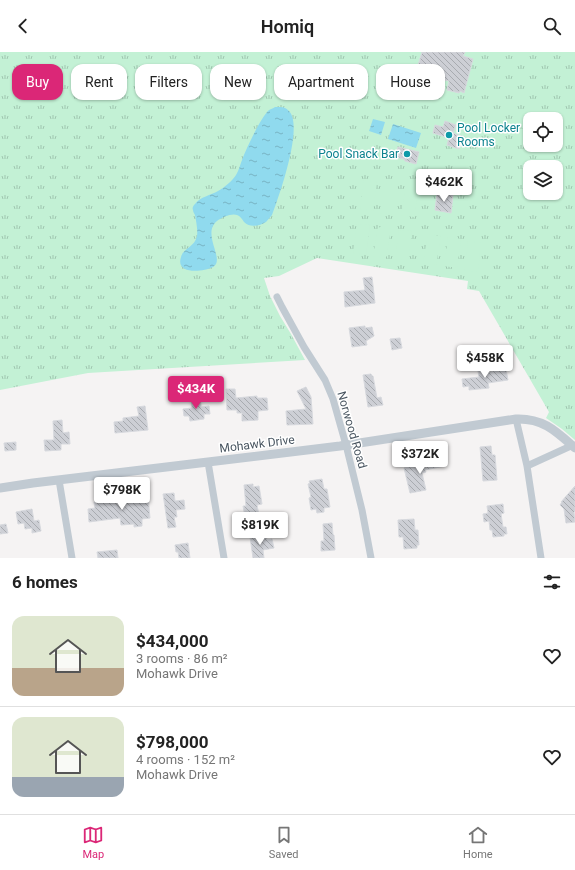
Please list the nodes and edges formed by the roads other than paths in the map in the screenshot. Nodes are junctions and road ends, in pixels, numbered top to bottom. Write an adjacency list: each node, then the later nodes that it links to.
1 (277, 297): 3 (street, Norwood Road)
2 (516, 419): 3 (street, Mohawk Drive); 4 (street, Mohawk Drive); 6 (street)
3 (346, 445): 5 (street, Mohawk Drive); 11 (street, Norwood Road)
4 (574, 446): 6 (street)
5 (208, 462): 7 (street, Mohawk Drive); 10 (street)
6 (527, 466): 12 (street)
7 (59, 480): 8 (street, Mohawk Drive); 9 (street)
8 (0, 488)
9 (72, 558)
10 (224, 558)
11 (371, 558)
12 (541, 558)

